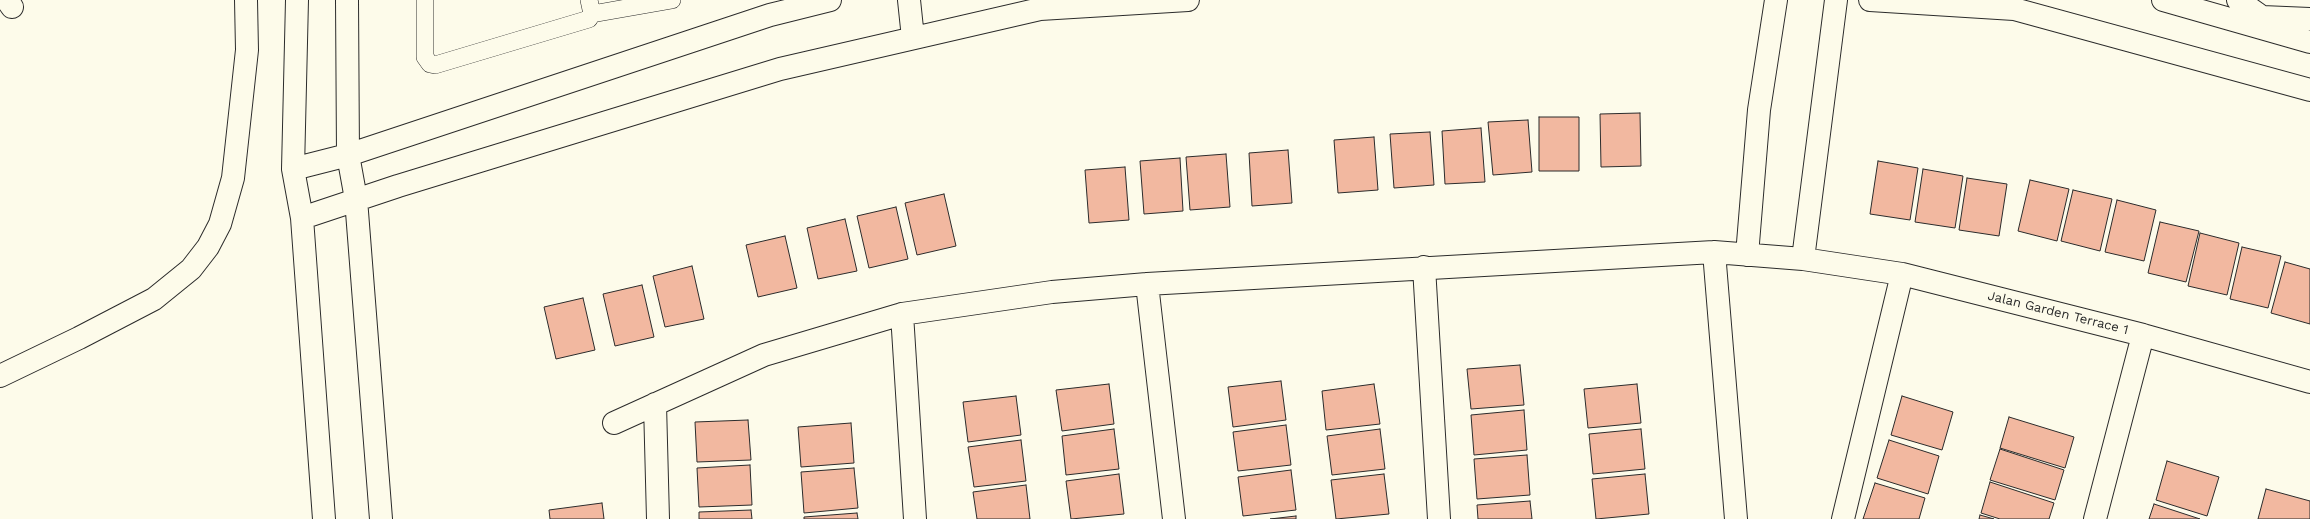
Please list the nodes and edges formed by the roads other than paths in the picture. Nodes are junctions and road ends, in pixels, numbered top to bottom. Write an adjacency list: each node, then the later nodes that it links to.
1 (246, 0): 31 (street)
2 (297, 0): 20 (street)
3 (347, 0): 19 (street)
4 (425, 0): 14 (lane)
5 (672, 0): 14 (lane)
6 (830, 0): 19 (street)
7 (909, 0): 16 (street)
8 (1188, 0): 16 (street)
9 (1776, 0): 24 (street)
10 (1836, 0): 25 (street)
11 (1870, 0): 18 (street)
12 (2164, 0): 17 (street)
13 (2238, 0): 15 (street)
14 (591, 7)
15 (2310, 19)
16 (913, 38): 21 (street)
17 (2310, 42)
18 (2310, 90)
19 (348, 155): 20 (street); 21 (street)
20 (293, 169): 22 (street)
21 (356, 199): 22 (street); 36 (street)
22 (302, 218): 35 (street)
23 (1714, 252): 24 (street, Jalan Garden Terrace 1); 26 (street, Jalan Garden Terrace 1); 41 (street)
24 (1747, 254): 25 (street, Jalan Garden Terrace 1)
25 (1803, 259): 27 (street, Jalan Garden Terrace 1)
26 (1424, 268): 28 (street, Jalan Garden Terrace 1); 40 (street)
27 (1902, 274): 30 (street, Jalan Garden Terrace 1); 42 (street)
28 (1147, 284): 29 (street, Jalan Garden Terrace 1); 39 (street)
29 (902, 314): 33 (street, Jalan Garden Terrace 1); 38 (street)
30 (2143, 335): 32 (street, Jalan Garden Terrace 1); 43 (street)
31 (0, 376)
32 (2310, 382)
33 (655, 404): 34 (street, Jalan Garden Terrace 1); 37 (street)
34 (614, 423)
35 (324, 519)
36 (382, 519)
37 (658, 519)
38 (915, 519)
39 (1174, 519)
40 (1439, 519)
41 (1736, 519)
42 (1842, 519)
43 (2095, 519)

